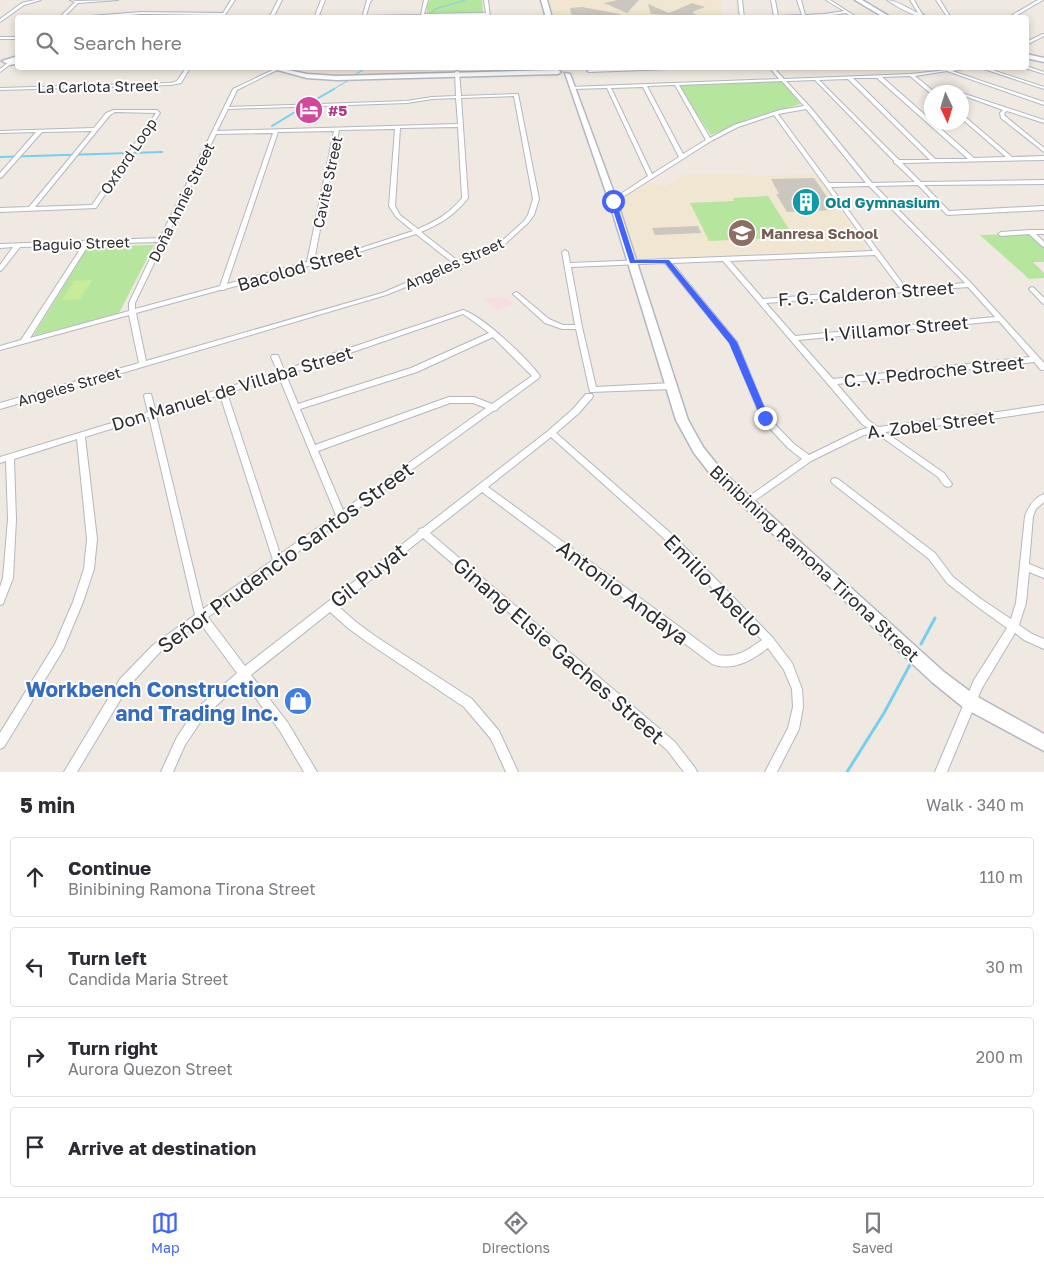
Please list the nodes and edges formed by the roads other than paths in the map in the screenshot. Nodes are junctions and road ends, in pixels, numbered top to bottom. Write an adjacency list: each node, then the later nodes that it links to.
1 (39, 0): 42 (street)
2 (72, 0): 20 (street)
3 (116, 0): 20 (street)
4 (232, 0): 25 (street)
5 (280, 0): 26 (street)
6 (323, 0): 27 (street)
7 (370, 0): 28 (street)
8 (426, 0): 29 (street)
9 (486, 0): 30 (street)
10 (740, 0): 33 (street)
11 (772, 0): 34 (street)
12 (799, 0): 35 (street)
13 (828, 0): 21 (street)
14 (858, 0): 38 (street)
15 (889, 0): 39 (street)
16 (912, 0): 39 (street)
17 (938, 0): 40 (street)
18 (1041, 0): 41 (street)
19 (541, 1): 31 (street); 32 (street)
20 (77, 2): 22 (street)
21 (846, 12): 36 (street); 37 (street)
22 (63, 15)
23 (111, 15): 24 (street)
24 (195, 15)
25 (223, 15)
26 (272, 15)
27 (317, 15)
28 (364, 15)
29 (426, 15)
30 (488, 15)
31 (543, 15)
32 (548, 15)
33 (742, 15)
34 (776, 15)
35 (804, 15)
36 (814, 15)
37 (852, 15)
38 (885, 15)
39 (921, 15)
40 (948, 15)
41 (1014, 15)
42 (0, 21)
43 (1044, 35): 46 (street)
44 (0, 38): 45 (street)
45 (15, 38)
46 (1029, 42)
47 (1029, 57): 49 (street)
48 (12, 60): 61 (street)
49 (1044, 60)
50 (1029, 68): 64 (street)
51 (187, 70): 77 (street, La Carlota Street)
52 (272, 70): 82 (street, Doña Annie Street)
53 (282, 70): 65 (street)
54 (299, 70): 65 (street)
55 (542, 70): 65 (street)
56 (563, 70): 75 (street, Binibining Ramona Tirona Street)
57 (598, 70): 63 (street)
58 (774, 70): 70 (street)
59 (954, 70): 62 (street)
60 (989, 70): 76 (street)
61 (0, 71)
62 (949, 71): 66 (street); 80 (street)
63 (589, 72)
64 (1044, 73)
65 (457, 74): 79 (street, Bacolod Street)
66 (911, 75): 67 (street); 74 (street)
67 (878, 76): 68 (street); 100 (street)
68 (848, 77): 69 (street); 101 (street)
69 (816, 79): 70 (street); 102 (street)
70 (783, 80): 71 (street); 81 (street)
71 (676, 84): 72 (street); 95 (street)
72 (644, 85): 73 (street); 97 (street)
73 (608, 86): 75 (street); 104 (street)
74 (924, 86)
75 (572, 88): 109 (street, Binibining Ramona Tirona Street)
76 (1044, 88)
77 (0, 89)
78 (969, 96): 83 (street)
79 (459, 97): 82 (street, Angeles Street); 87 (street, Bacolod Street); 127 (street, Angeles Street)
80 (1044, 104)
81 (807, 107): 84 (street); 107 (street)
82 (226, 108): 94 (street, Doña Annie Street)
83 (1007, 109): 85 (street); 96 (street)
84 (774, 113): 95 (street); 108 (street)
85 (1044, 122)
86 (969, 123): 99 (street)
87 (461, 125): 88 (street); 113 (street, Bacolod Street)
88 (398, 127): 90 (street); 113 (street)
89 (95, 129): 91 (street); 111 (street); 111 (street, Oxford Loop)
90 (338, 129): 92 (street); 128 (street, Cavite Street)
91 (41, 130): 93 (street); 103 (street)
92 (276, 130): 94 (street); 132 (street)
93 (0, 132)
94 (214, 133): 117 (street, Doña Annie Street)
95 (709, 140): 97 (street)
96 (1044, 150)
97 (682, 157): 104 (street)
98 (1044, 158): 99 (street)
99 (1012, 159): 100 (street)
100 (973, 160): 101 (street)
101 (934, 161): 102 (street)
102 (896, 162): 106 (street)
103 (0, 176)
104 (651, 177): 109 (street)
105 (1044, 182): 106 (street)
106 (918, 184): 107 (street); 110 (street)
107 (870, 185): 108 (street); 131 (street)
108 (829, 186): 123 (street)
109 (613, 201): 126 (street, Binibining Ramona Tirona Street)
110 (1044, 208)
111 (31, 209): 112 (street, Oxford Loop)
112 (0, 210)
113 (417, 230): 127 (street); 128 (street, Bacolod Street)
114 (1030, 232): 115 (street); 116 (street); 120 (street)
115 (1044, 232)
116 (1000, 234)
117 (162, 240): 118 (street, Baguio Street); 138 (street, Doña Annie Street)
118 (87, 243): 119 (street, Baguio Street); 143 (street)
119 (18, 245): 121 (street, Baguio Street); 130 (street)
120 (1044, 245)
121 (0, 246)
122 (566, 252): 129 (street)
123 (875, 253): 124 (street); 134 (street)
124 (725, 259): 125 (street); 137 (street)
125 (666, 261): 126 (street); 165 (street)
126 (633, 262): 129 (street); 151 (street, Binibining Ramona Tirona Street)
127 (458, 264): 147 (street, Angeles Street)
128 (310, 265): 132 (street, Bacolod Street)
129 (568, 265): 140 (street)
130 (0, 269)
131 (970, 285): 134 (street, F. G. Calderon Street); 139 (street)
132 (222, 289): 138 (street, Bacolod Street)
133 (1032, 289): 136 (street)
134 (904, 290): 137 (street, F. G. Calderon Street)
135 (516, 294): 140 (street)
136 (1043, 300)
137 (762, 301): 142 (street)
138 (132, 312): 143 (street, Bacolod Street); 147 (street, Doña Annie Street)
139 (1000, 318): 142 (street, I. Villamor Street); 146 (street)
140 (579, 327): 151 (street)
141 (494, 334): 149 (street, Don Manuel de Villaba Street); 156 (street); 157 (street, Señor Prudencio Santos Street)
142 (793, 338): 150 (street)
143 (24, 341): 144 (street, Bacolod Street)
144 (0, 348)
145 (275, 358): 149 (street)
146 (1036, 359): 148 (street); 150 (street, C. V. Pedroche Street)
147 (143, 364): 155 (street, Angeles Street)
148 (1044, 368)
149 (282, 373): 152 (street, Don Manuel de Villaba Street); 156 (street)
150 (832, 382): 160 (street)
151 (672, 386): 171 (street, Binibining Ramona Tirona Street)
152 (222, 390): 159 (street, Don Manuel de Villaba Street); 174 (street)
153 (148, 396): 159 (street)
154 (589, 396): 161 (street, Gil Puyat)
155 (0, 406)
156 (296, 407): 163 (street)
157 (494, 408): 163 (street); 172 (street, Señor Prudencio Santos Street)
158 (1044, 408): 160 (street, A. Zobel Street)
159 (151, 413): 162 (street, Don Manuel de Villaba Street); 179 (street)
160 (875, 430): 165 (street, A. Zobel Street); 168 (street)
161 (551, 432): 169 (street, Gil Puyat); 181 (street, Emilio Abello)
162 (81, 435): 164 (street, Don Manuel de Villaba Street); 185 (street)
163 (313, 449): 172 (street)
164 (10, 457): 166 (street, Don Manuel de Villaba Street); 177 (street)
165 (808, 459): 171 (street, A. Zobel Street)
166 (0, 460)
167 (835, 481): 180 (street)
168 (948, 484)
169 (482, 488): 173 (street, Gil Puyat); 181 (street, Antonio Andaya)
170 (1044, 497): 175 (street)
171 (746, 502): 184 (street, Binibining Ramona Tirona Street)
172 (341, 517): 174 (street, Señor Prudencio Santos Street)
173 (422, 532): 178 (street, Gil Puyat); 191 (street, Ginang Elsie Gaches Street)
174 (278, 561): 179 (street, Señor Prudencio Santos Street)
175 (1024, 566): 176 (street); 180 (street)
176 (1044, 574)
177 (0, 601)
178 (330, 605): 183 (street, Gil Puyat); 190 (street)
179 (200, 616): 183 (street); 187 (street, Señor Prudencio Santos Street)
180 (1014, 627): 182 (street); 184 (street)
181 (769, 640): 192 (street, Emilio Abello)
182 (1044, 644)
183 (243, 674): 188 (street, Gil Puyat); 189 (street)
184 (970, 702): 186 (street, Binibining Ramona Tirona Street); 193 (street)
185 (0, 743)
186 (1044, 743)
187 (70, 772)
188 (167, 772)
189 (310, 772)
190 (512, 772)
191 (691, 772)
192 (771, 772)
193 (941, 772)

